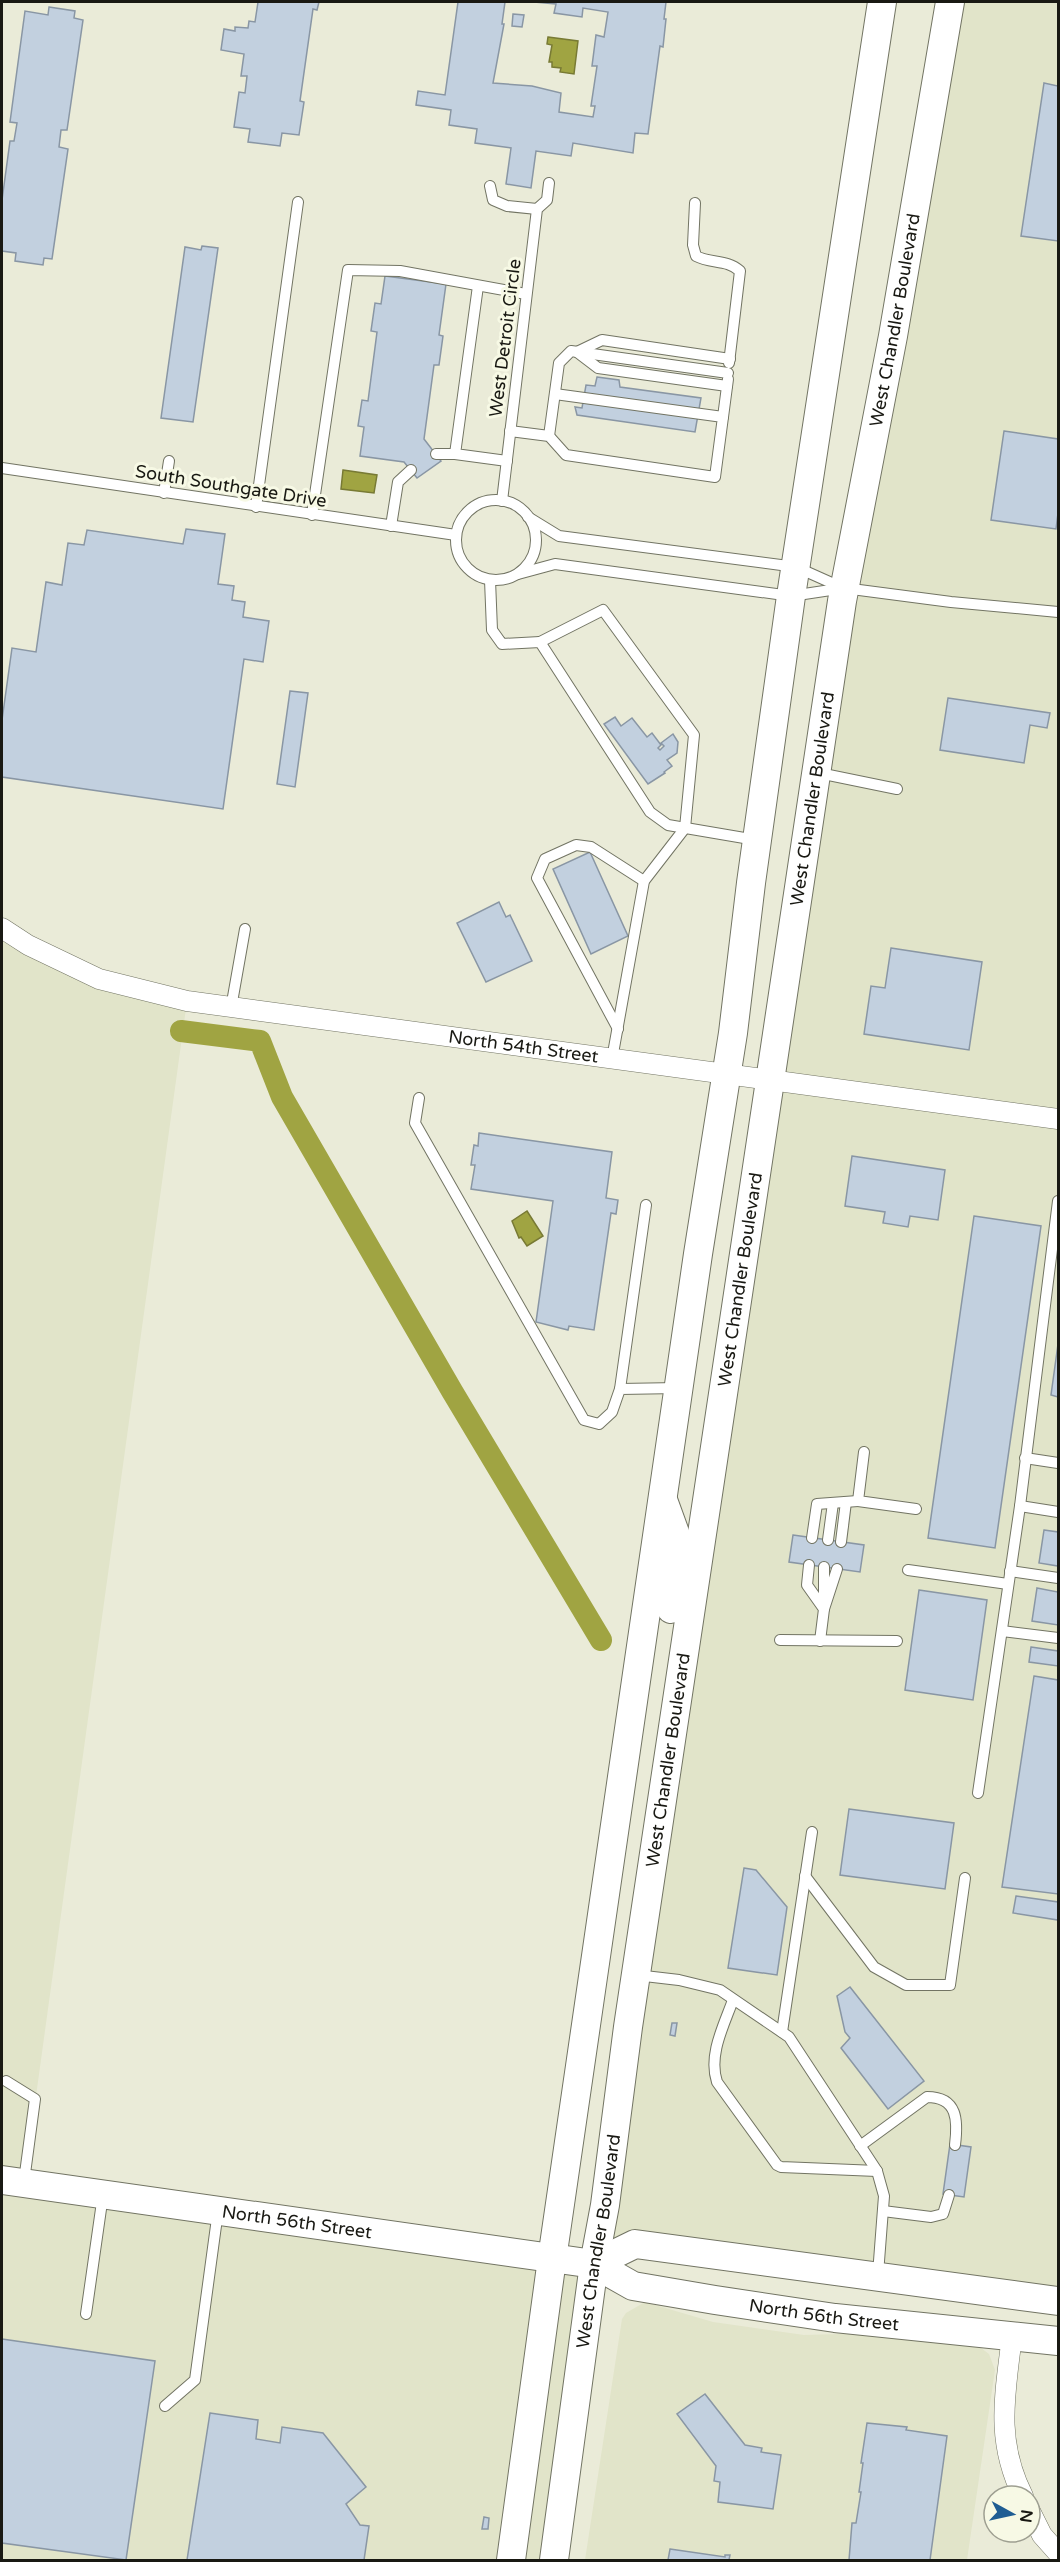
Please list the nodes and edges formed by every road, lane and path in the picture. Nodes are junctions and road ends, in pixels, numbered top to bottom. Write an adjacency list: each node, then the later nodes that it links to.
1 (882, 2): 31 (main road)
2 (950, 2): 34 (main road, West Chandler Boulevard)
3 (549, 183): 7 (lane, West Detroit Circle)
4 (490, 186): 7 (lane)
5 (298, 202): 26 (lane)
6 (695, 203): 11 (lane)
7 (537, 209): 9 (lane, West Detroit Circle)
8 (478, 286): 9 (lane); 19 (lane); 27 (lane)
9 (526, 294): 16 (lane, West Detroit Circle)
10 (576, 352): 11 (lane); 12 (lane); 13 (lane); 14 (lane)
11 (730, 359): 12 (lane)
12 (728, 373): 13 (lane)
13 (727, 386): 15 (lane)
14 (555, 394): 15 (lane); 17 (lane)
15 (723, 417): 17 (lane)
16 (510, 430): 17 (lane); 21 (lane, West Detroit Circle)
17 (549, 436)
18 (436, 454): 19 (lane)
19 (454, 454): 21 (lane)
20 (169, 461): 24 (lane)
21 (507, 461): 25 (lane, West Detroit Circle)
22 (2, 468): 24 (lane, South Southgate Drive)
23 (411, 470): 29 (lane)
24 (164, 493): 26 (lane, South Southgate Drive)
25 (502, 501): 28 (lane); 30 (lane)
26 (256, 507): 27 (lane, South Southgate Drive)
27 (312, 515): 29 (lane, South Southgate Drive)
28 (528, 517): 31 (lane); 32 (lane)
29 (391, 526): 30 (lane, South Southgate Drive)
30 (456, 535): 33 (lane)
31 (796, 567): 34 (lane); 35 (main road)
32 (518, 574): 33 (lane); 35 (lane)
33 (490, 580): 37 (lane)
34 (844, 588): 35 (lane); 36 (lane); 38 (main road, West Chandler Boulevard)
35 (790, 596): 41 (main road)
36 (1059, 612)
37 (540, 642): 40 (lane); 40 (lane)
38 (815, 773): 39 (lane); 49 (main road, West Chandler Boulevard)
39 (897, 789)
40 (685, 828): 41 (lane); 42 (lane)
41 (756, 840): 48 (main road)
42 (644, 881): 46 (lane); 46 (lane)
43 (2, 928): 45 (street, North 54th Street)
44 (246, 929): 45 (lane)
45 (231, 1008): 47 (street, North 54th Street)
46 (618, 1029): 47 (lane)
47 (612, 1059): 48 (street, North 54th Street)
48 (726, 1076): 49 (street, North 54th Street); 54 (main road)
49 (768, 1080): 51 (street, North 54th Street); 77 (main road, West Chandler Boulevard)
50 (419, 1098): 55 (lane)
51 (1059, 1119)
52 (1059, 1201): 57 (lane)
53 (646, 1205): 55 (lane)
54 (678, 1388): 55 (lane); 59 (main road)
55 (620, 1389)
56 (864, 1452): 60 (lane)
57 (1025, 1458): 58 (lane); 62 (lane)
58 (1059, 1463)
59 (662, 1498): 77 (main road); 98 (main road)
60 (852, 1502): 61 (lane); 63 (lane); 67 (lane)
61 (833, 1503): 65 (lane); 66 (lane)
62 (1020, 1506): 64 (lane); 72 (lane)
63 (916, 1509)
64 (1059, 1512)
65 (812, 1538)
66 (828, 1540)
67 (841, 1542)
68 (809, 1565): 75 (lane)
69 (824, 1567): 75 (lane)
70 (837, 1569): 75 (lane)
71 (908, 1570): 74 (lane)
72 (1010, 1571): 73 (lane); 74 (lane)
73 (1059, 1578)
74 (1008, 1584): 76 (lane)
75 (824, 1610): 80 (lane)
76 (1002, 1631): 78 (lane); 82 (lane)
77 (686, 1638): 86 (main road, West Chandler Boulevard)
78 (1059, 1638)
79 (780, 1640): 80 (lane)
80 (820, 1641): 81 (lane)
81 (897, 1641)
82 (978, 1793)
83 (812, 1832): 84 (lane)
84 (805, 1876): 85 (lane); 88 (lane)
85 (965, 1878)
86 (635, 1975): 87 (lane); 99 (main road, West Chandler Boulevard)
87 (734, 2000): 88 (lane); 92 (lane)
88 (782, 2032): 91 (lane)
89 (6, 2081): 93 (lane)
90 (955, 2145): 91 (lane)
91 (860, 2146): 92 (lane)
92 (877, 2171): 97 (lane)
93 (13, 2182): 94 (main road, North 56th Street)
94 (103, 2194): 96 (main road, North 56th Street); 102 (lane)
95 (949, 2195): 97 (lane)
96 (219, 2211): 98 (main road, North 56th Street); 105 (lane)
97 (883, 2211): 100 (lane)
98 (552, 2259): 99 (main road, North 56th Street); 109 (main road)
99 (594, 2264): 100 (main road); 103 (main road, North 56th Street); 110 (main road, West Chandler Boulevard)
100 (878, 2275): 101 (main road)
101 (1059, 2301)
102 (86, 2314)
103 (1012, 2336): 104 (main road, North 56th Street); 106 (street)
104 (1059, 2341)
105 (165, 2406)
106 (1017, 2484)
107 (1042, 2535): 108 (street)
108 (1059, 2553)
109 (511, 2560)
110 (554, 2560)

